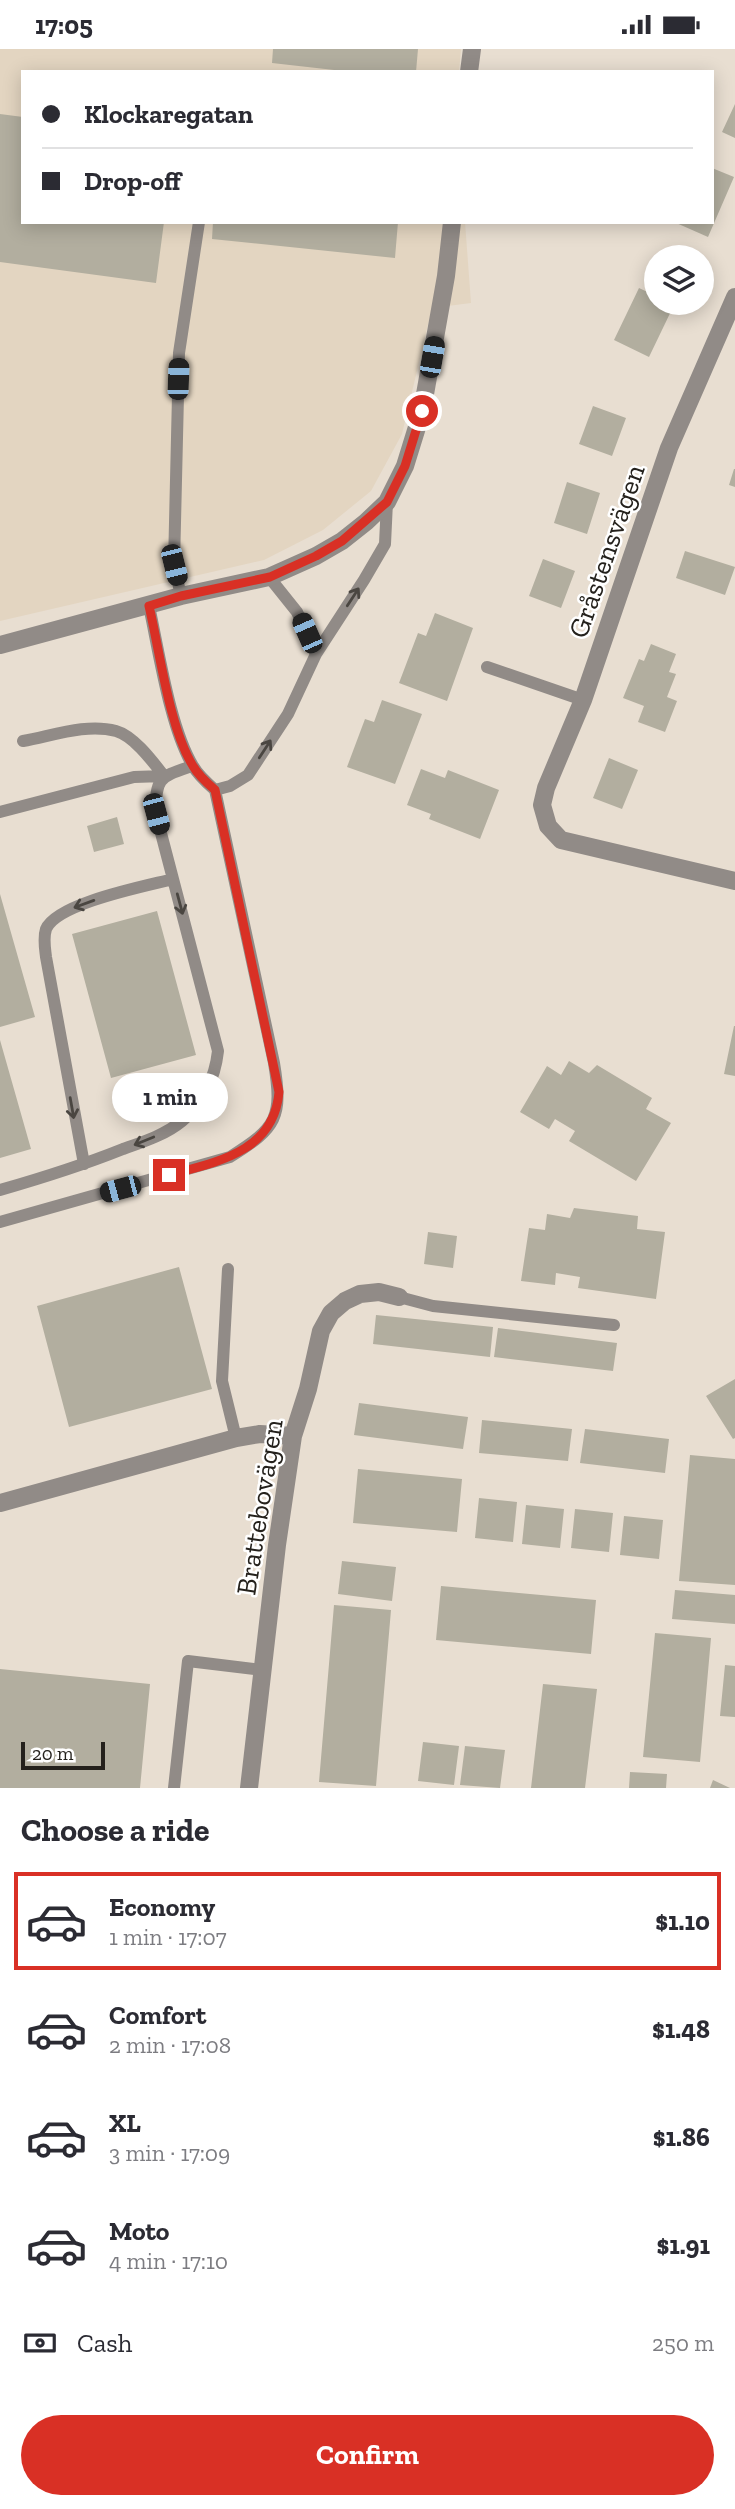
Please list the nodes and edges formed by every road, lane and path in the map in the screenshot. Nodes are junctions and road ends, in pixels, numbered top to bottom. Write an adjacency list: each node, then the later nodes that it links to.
1 (472, 49): 2 (street)
2 (470, 70)
3 (199, 224): 8 (lane)
4 (452, 224): 6 (street)
5 (735, 297): 13 (street, Gråstensvägen)
6 (387, 502): 7 (street); 11 (lane, one-way to 6)
7 (270, 577): 8 (street); 11 (lane)
8 (181, 596): 9 (street)
9 (149, 606): 10 (street); 15 (lane)
10 (0, 645)
11 (316, 655): 17 (lane, one-way to 11)
12 (487, 667): 13 (lane)
13 (583, 700): 20 (street, Gråstensvägen)
14 (23, 741): 16 (lane)
15 (192, 766): 16 (lane); 17 (lane)
16 (164, 776): 18 (lane); 19 (lane)
17 (215, 790): 23 (lane)
18 (0, 812)
19 (173, 879): 21 (lane, one-way to 21); 21 (lane, one-way to 21)
20 (735, 881)
21 (84, 1164): 22 (lane)
22 (0, 1189)
23 (0, 1222)
24 (228, 1269): 28 (lane)
25 (399, 1297): 26 (lane); 27 (street, Brattebovägen)
26 (614, 1325)
27 (293, 1436): 28 (street); 30 (street, Brattebovägen)
28 (236, 1438): 29 (street)
29 (0, 1503)
30 (262, 1670): 31 (lane); 32 (street, Brattebovägen)
31 (174, 1788)
32 (249, 1788)

